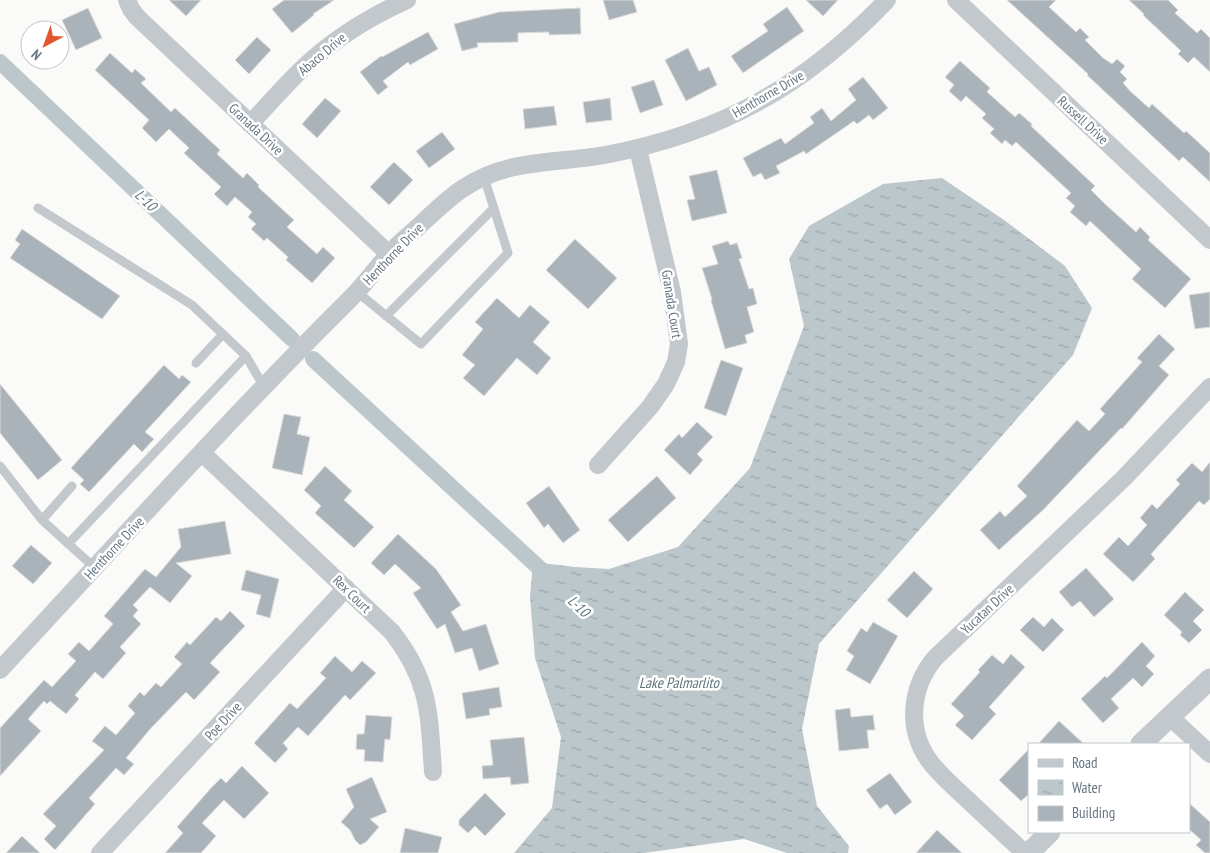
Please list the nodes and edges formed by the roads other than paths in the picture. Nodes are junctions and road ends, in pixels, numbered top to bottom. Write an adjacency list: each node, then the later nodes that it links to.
1 (127, 0): 5 (street, Granada Drive)
2 (407, 0): 5 (street, Abaco Drive)
3 (887, 0): 6 (street, Henthorne Drive)
4 (956, 0): 10 (street, Russell Drive)
5 (250, 124): 11 (street, Granada Drive)
6 (638, 149): 7 (street, Henthorne Drive); 20 (street, Granada Court)
7 (484, 177): 9 (lane); 11 (street, Henthorne Drive)
8 (38, 208): 14 (lane)
9 (494, 208): 13 (lane); 13 (lane)
10 (1210, 240)
11 (389, 254): 12 (street, Henthorne Drive)
12 (357, 292): 13 (lane); 17 (street, Henthorne Drive)
13 (386, 316)
14 (223, 334): 15 (lane); 16 (lane)
15 (246, 356): 17 (lane); 24 (lane)
16 (196, 363)
17 (264, 387): 19 (street, Henthorne Drive)
18 (1210, 387): 35 (street, Yucatan Drive)
19 (202, 453): 25 (street, Henthorne Drive); 26 (street, Rex Court)
20 (598, 465)
21 (0, 466): 23 (lane)
22 (72, 486): 23 (lane)
23 (42, 520): 24 (lane)
24 (68, 544): 25 (lane)
25 (95, 568): 27 (street, Henthorne Drive)
26 (346, 588): 32 (street, Rex Court); 34 (street, Poe Drive)
27 (0, 670)
28 (1210, 679): 29 (street)
29 (1170, 717): 30 (street); 31 (street)
30 (1142, 743)
31 (1210, 754)
32 (433, 772)
33 (1049, 833): 36 (street)
34 (100, 853)
35 (1025, 853)
36 (1029, 853)

